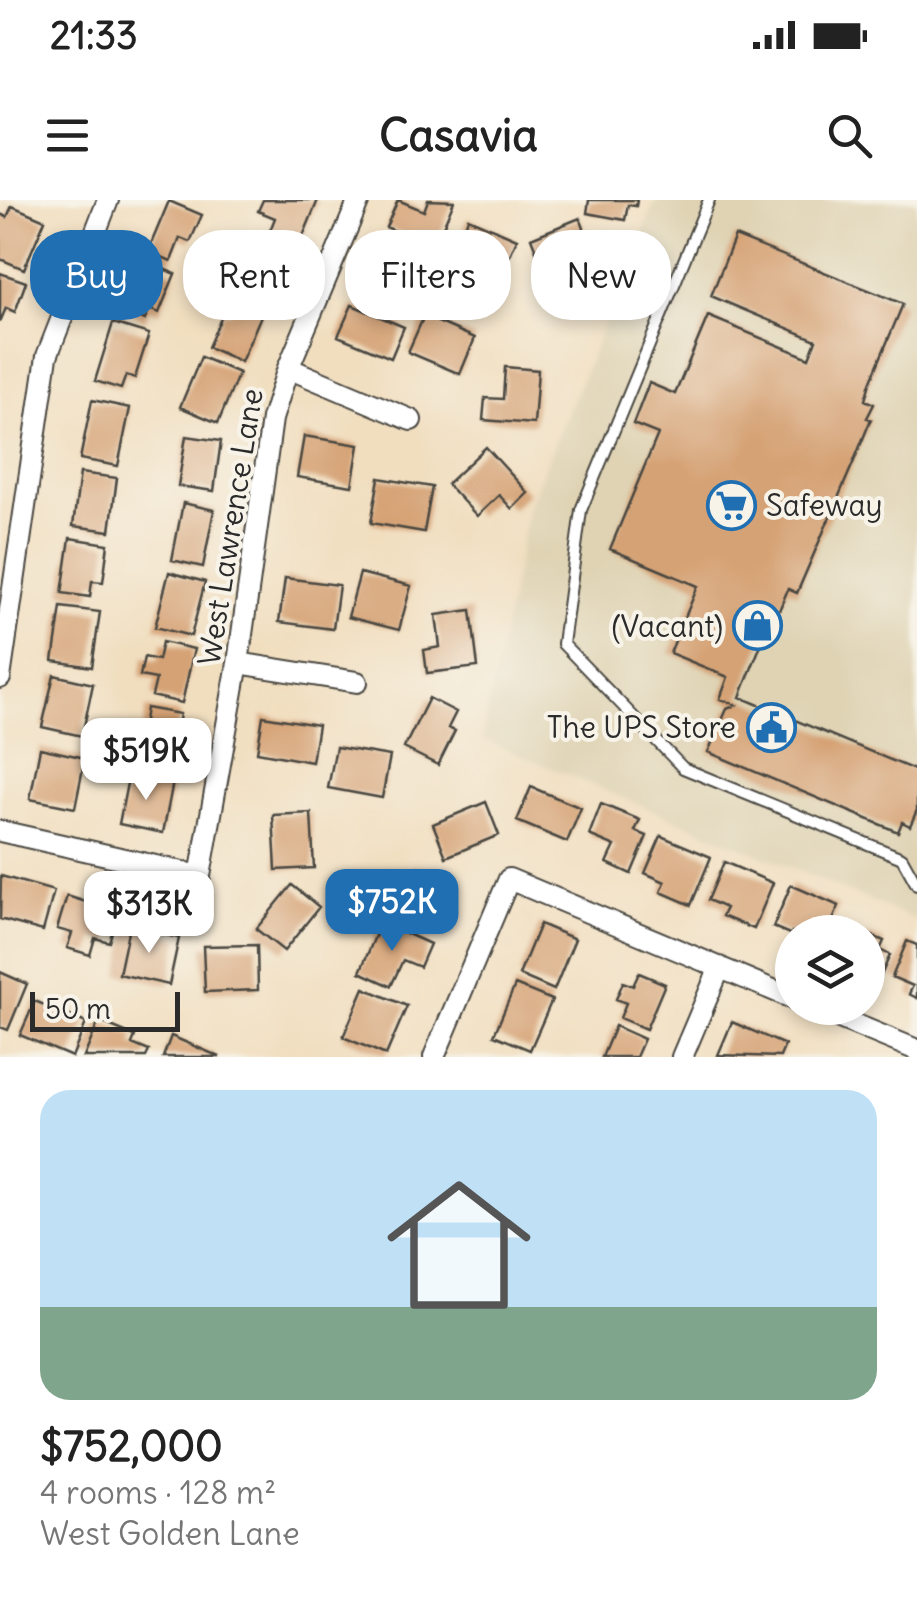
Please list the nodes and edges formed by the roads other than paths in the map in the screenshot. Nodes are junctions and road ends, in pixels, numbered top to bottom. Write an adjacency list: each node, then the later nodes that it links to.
1 (108, 200): 7 (street)
2 (359, 200): 4 (street, West Lawrence Lane)
3 (709, 200): 10 (lane)
4 (288, 368): 5 (street); 6 (street, West Lawrence Lane)
5 (411, 420)
6 (238, 664): 8 (street); 9 (street, West Lawrence Lane)
7 (0, 678)
8 (357, 682)
9 (0, 831)
10 (917, 885)
11 (720, 968): 12 (street); 15 (street); 16 (street)
12 (775, 991)
13 (856, 1025): 14 (street)
14 (917, 1050)
15 (434, 1057)
16 (682, 1057)

